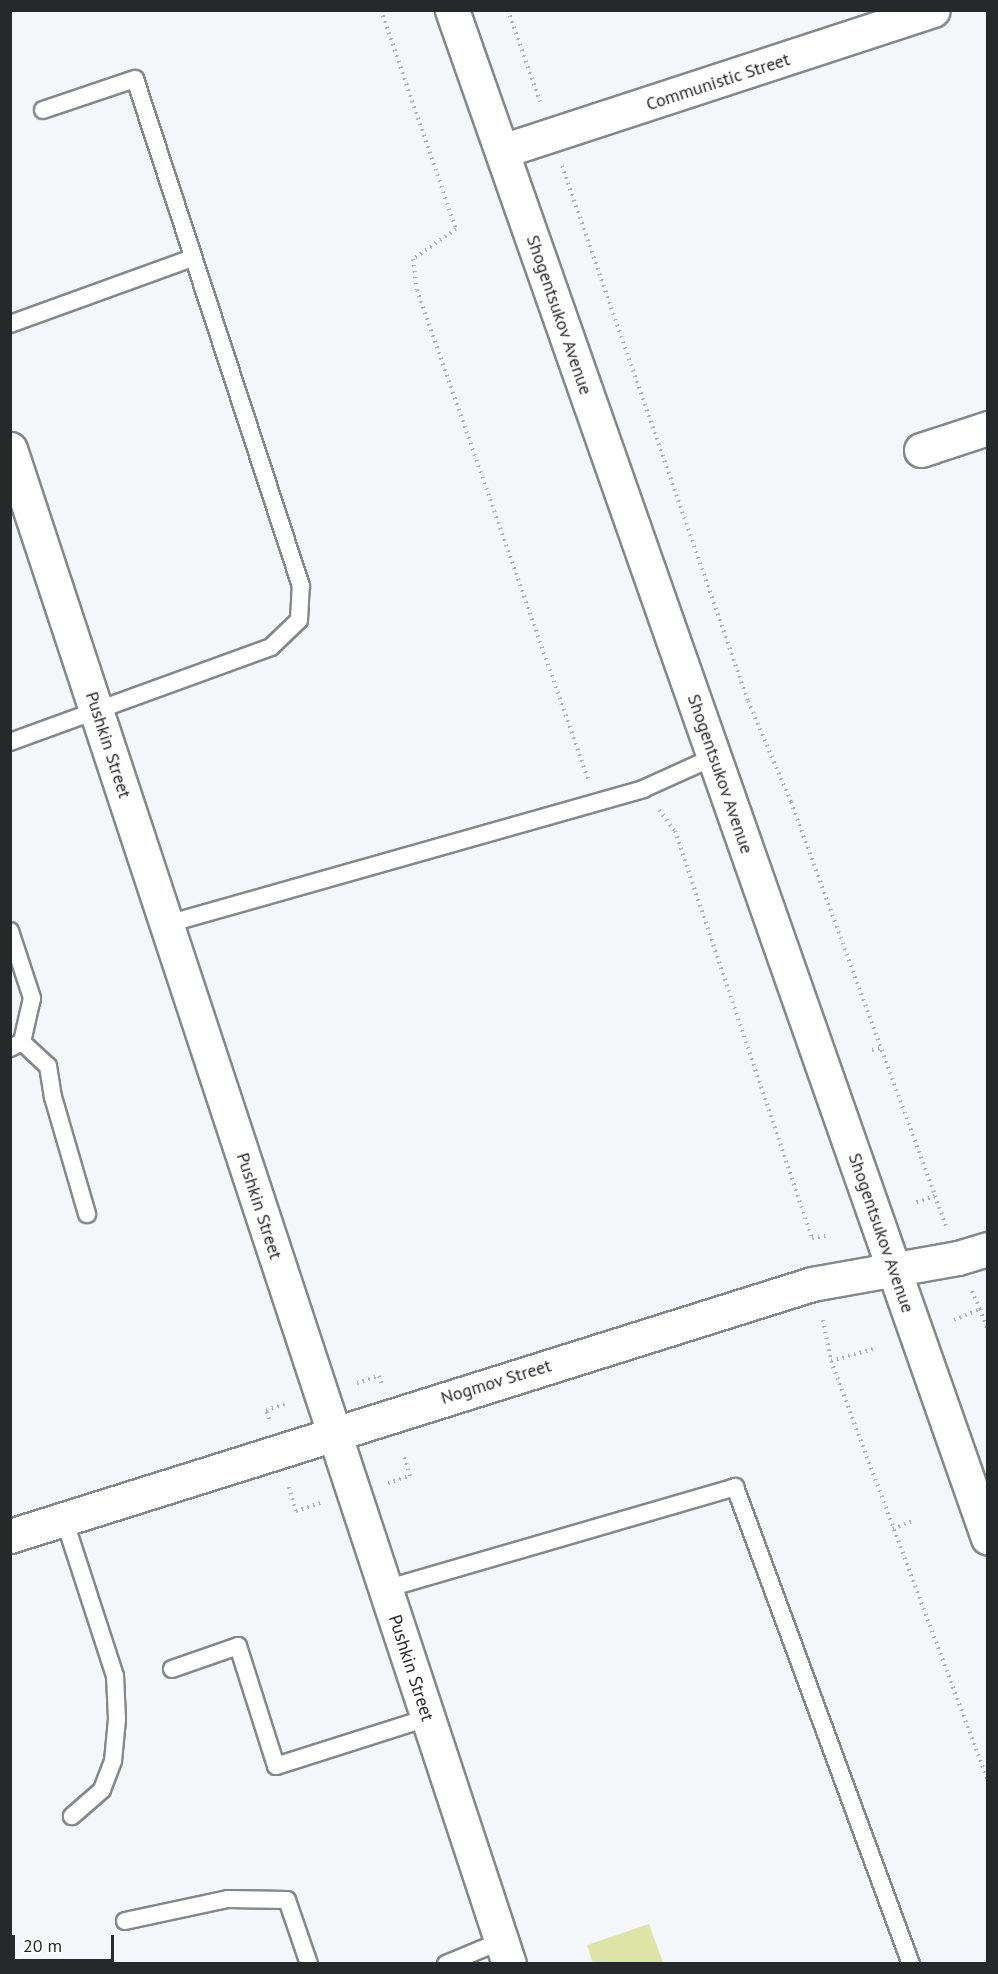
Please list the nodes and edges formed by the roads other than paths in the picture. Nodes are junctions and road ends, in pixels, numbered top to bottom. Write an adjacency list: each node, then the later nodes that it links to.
1 (452, 10): 4 (street, Shogentsukov Avenue)
2 (933, 10): 4 (street, Communistic Street)
3 (43, 110): 5 (lane)
4 (502, 151): 13 (street, Shogentsukov Avenue)
5 (192, 258): 6 (lane); 11 (lane)
6 (10, 324)
7 (987, 428): 9 (street)
8 (10, 449): 10 (street, Pushkin Street)
9 (921, 450)
10 (20, 509): 11 (street, Pushkin Street)
11 (97, 712): 12 (lane); 14 (street, Pushkin Street)
12 (10, 742)
13 (714, 757): 14 (lane); 19 (street, Shogentsukov Avenue)
14 (167, 924): 20 (street, Pushkin Street)
15 (10, 931): 16 (lane)
16 (16, 1045): 17 (lane)
17 (87, 1214)
18 (987, 1249): 19 (street, Nogmov Street)
19 (894, 1270): 20 (street, Nogmov Street); 23 (street, Shogentsukov Avenue)
20 (334, 1433): 21 (street, Nogmov Street); 24 (street, Pushkin Street)
21 (63, 1519): 22 (street, Nogmov Street); 27 (lane)
22 (10, 1536)
23 (987, 1538)
24 (385, 1589): 26 (street, Pushkin Street); 32 (lane)
25 (172, 1669): 26 (lane)
26 (428, 1718): 29 (street, Pushkin Street)
27 (72, 1816)
28 (125, 1921): 30 (lane)
29 (505, 1952): 31 (lane)
30 (309, 1964)
31 (446, 1964)
32 (911, 1964)

